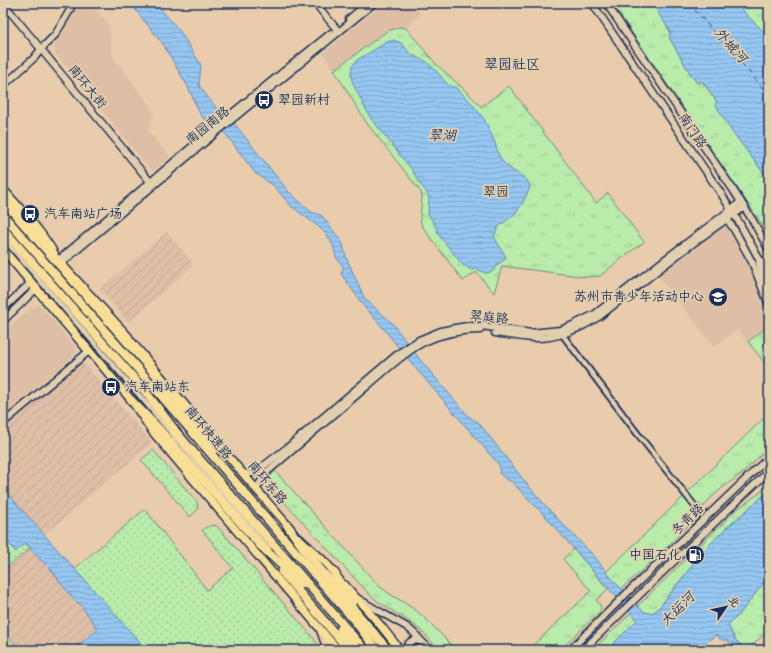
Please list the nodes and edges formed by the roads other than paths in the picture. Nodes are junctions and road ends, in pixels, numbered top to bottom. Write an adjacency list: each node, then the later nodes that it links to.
1 (3, 3): 9 (main road, 南环大街)
2 (72, 3): 9 (main road)
3 (316, 3): 8 (main road)
4 (368, 3): 8 (main road, 南园南路)
5 (374, 3): 8 (main road, 南园南路)
6 (592, 3): 16 (main road, 南门路)
7 (606, 3): 14 (main road, 南门路)
8 (338, 30): 11 (main road, 南园南路)
9 (41, 50): 10 (main road); 11 (main road, 南环大街)
10 (3, 86)
11 (151, 184): 24 (main road, 南园南路)
12 (3, 189): 24 (main road)
13 (3, 200): 24 (highway)
14 (743, 205): 16 (main road, 翠庭路); 22 (main road, 南门路)
15 (3, 207): 24 (main road)
16 (733, 212): 18 (main road, 翠庭路); 23 (main road, 南门路); 36 (main road, 翠庭路)
17 (3, 215): 46 (highway, 南环快速路, bridge)
18 (727, 219): 28 (main road); 33 (main road, 翠庭路)
19 (3, 229): 39 (highway, 南环快速路, bridge)
20 (3, 236): 26 (main road); 39 (street, bridge)
21 (3, 249): 27 (highway)
22 (769, 250)
23 (758, 257): 25 (main road, 南门路); 28 (main road)
24 (57, 264): 26 (main road, 南园南路); 30 (highway); 35 (highway)
25 (769, 274)
26 (43, 277): 27 (main road, 南园南路); 32 (main road); 34 (main road)
27 (34, 286): 29 (main road); 31 (main road); 37 (highway)
28 (769, 303)
29 (3, 310)
30 (101, 318): 32 (main road); 42 (highway)
31 (3, 321)
32 (90, 326): 34 (main road)
33 (562, 334): 36 (main road, 翠庭路); 48 (street)
34 (79, 336): 37 (main road)
35 (128, 337): 45 (main road, 南环东路)
36 (413, 346): 38 (main road, 翠庭路)
37 (88, 351): 40 (main road); 41 (main road)
38 (401, 355): 45 (main road, 翠庭路); 47 (main road, 翠庭路)
39 (142, 394): 50 (highway, 南环快速路); 52 (street)
40 (132, 401): 51 (highway); 57 (main road)
41 (3, 423)
42 (212, 450): 46 (highway); 59 (highway)
43 (769, 457): 71 (main road, 冬青路)
44 (769, 471): 72 (main road, 冬青路)
45 (243, 474): 47 (main road, 南环东路)
46 (236, 484): 56 (highway, 南环快速路)
47 (256, 489): 49 (main road, 南环东路)
48 (701, 514)
49 (287, 525): 53 (main road, 南环东路); 59 (highway)
50 (268, 538): 54 (highway, 南环快速路); 65 (highway, 南环快速路)
51 (260, 545): 52 (highway); 63 (highway)
52 (286, 568): 54 (highway)
53 (332, 570): 55 (main road, 南环东路); 59 (highway)
54 (309, 591): 58 (highway, 南环快速路)
55 (357, 597): 60 (main road); 68 (main road, 南环东路)
56 (354, 620): 59 (highway); 66 (highway, 南环快速路)
57 (318, 627): 61 (main road); 62 (main road)
58 (340, 628): 64 (highway); 65 (highway, 南环快速路)
59 (374, 636): 67 (highway)
60 (423, 642): 69 (main road); 70 (main road)
61 (327, 650)
62 (338, 650)
63 (349, 650)
64 (354, 650)
65 (363, 650)
66 (377, 650)
67 (387, 650)
68 (400, 650)
69 (406, 650)
70 (430, 650)
71 (570, 650)
72 (583, 650)

